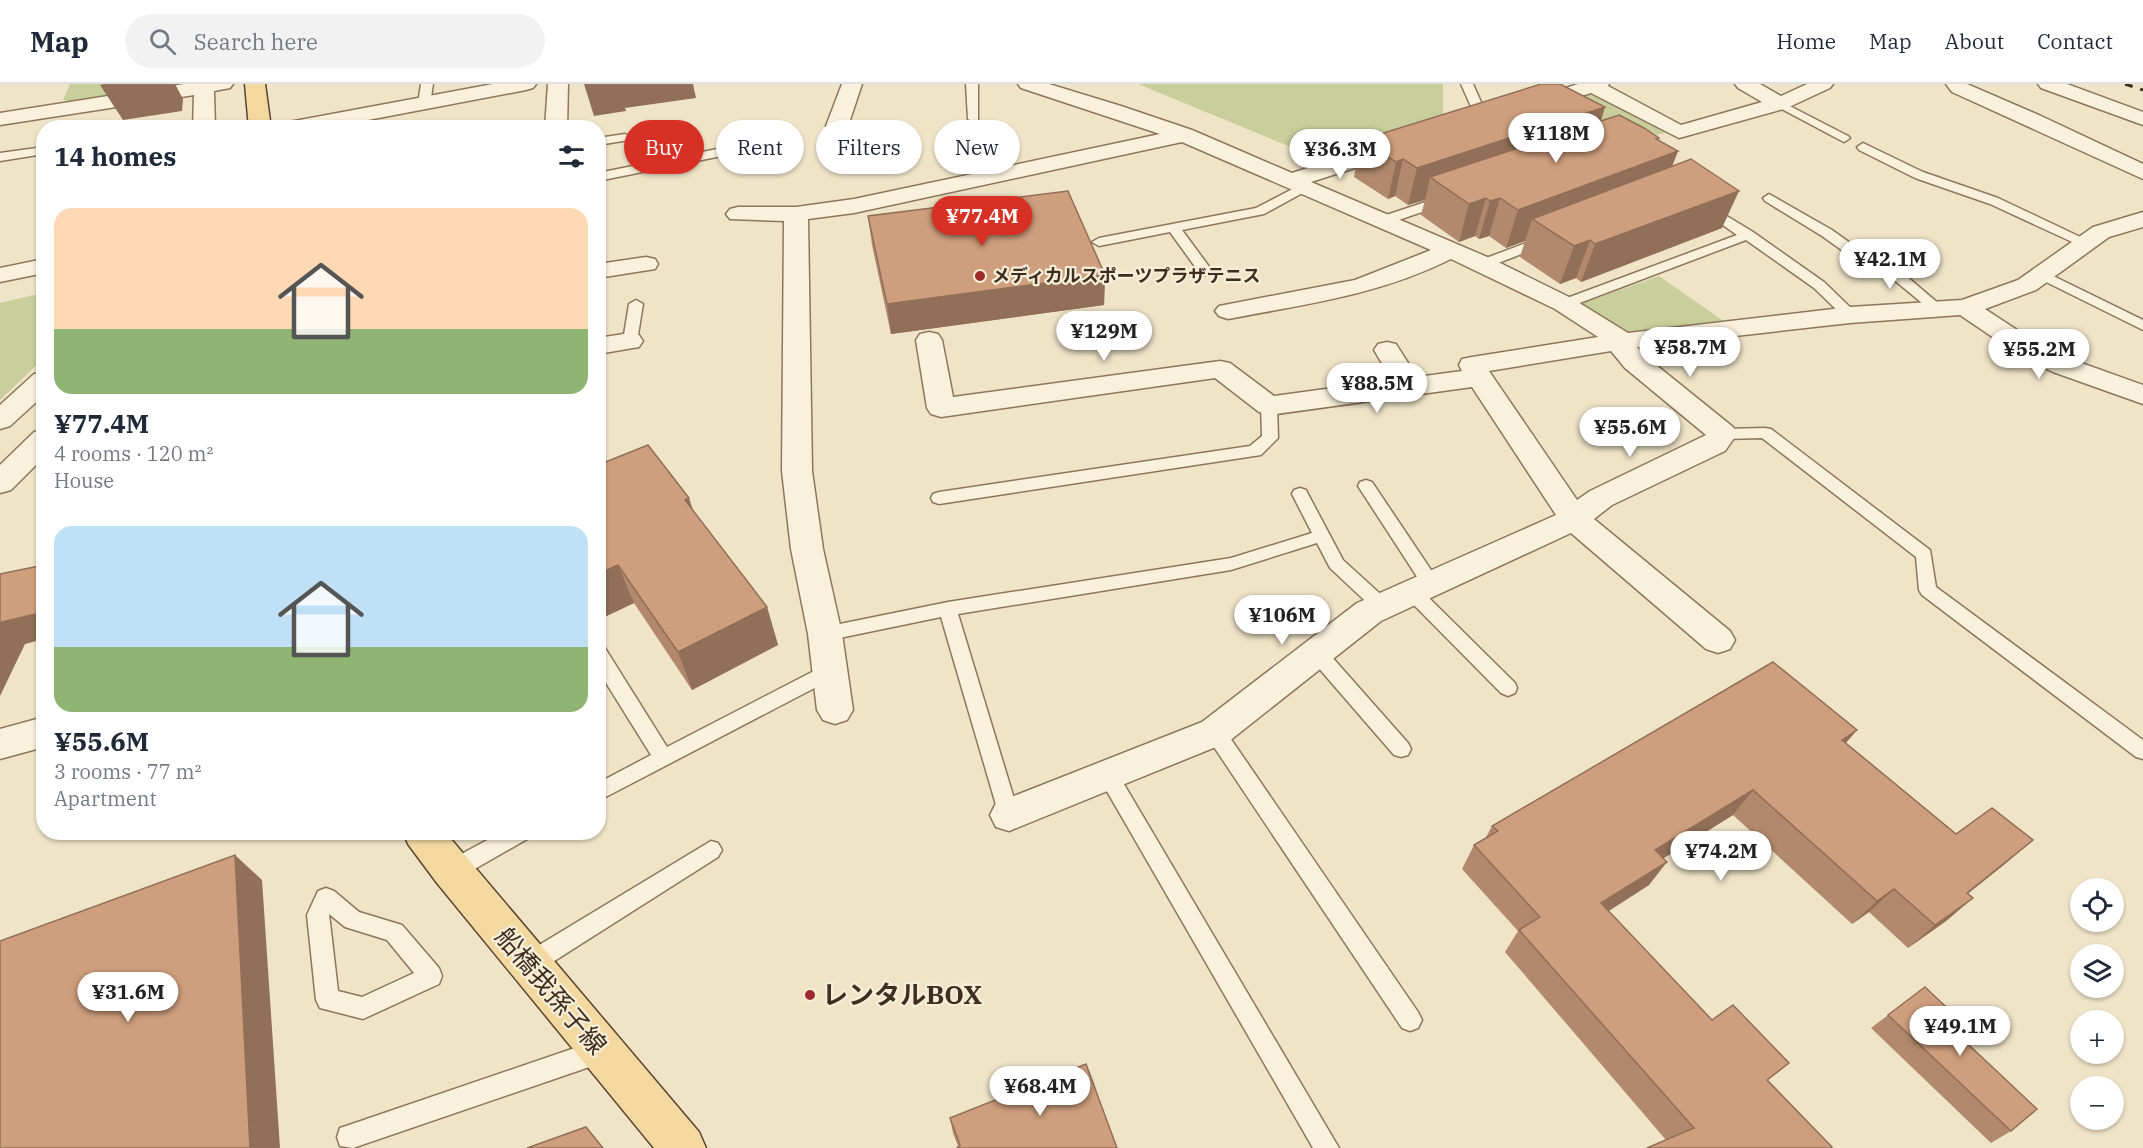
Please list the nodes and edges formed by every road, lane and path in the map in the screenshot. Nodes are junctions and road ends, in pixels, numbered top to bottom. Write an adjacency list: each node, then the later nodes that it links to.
1 (256, 84): 21 (main road)
2 (526, 84): 14 (street)
3 (558, 84): 23 (street)
4 (852, 84): 24 (street)
5 (972, 84): 18 (lane)
6 (1028, 84): 27 (street)
7 (1467, 84): 25 (lane)
8 (1745, 84): 16 (street)
9 (1823, 84): 16 (street)
10 (1956, 84): 36 (street)
11 (2048, 84): 19 (street)
12 (1596, 85): 15 (street); 16 (street)
13 (214, 86): 17 (street); 20 (street)
14 (425, 94): 22 (street)
15 (1559, 97): 25 (street)
16 (1780, 104): 29 (lane)
17 (0, 119)
18 (974, 119)
19 (2143, 119)
20 (204, 120)
21 (259, 120)
22 (321, 120)
23 (556, 120)
24 (839, 120)
25 (1483, 120): 26 (street)
26 (1460, 127)
27 (1184, 135): 38 (street); 43 (street)
28 (624, 138): 30 (lane)
29 (1844, 138)
30 (606, 141)
31 (1415, 142): 38 (street)
32 (1863, 147): 50 (lane)
33 (36, 151): 35 (lane)
34 (716, 153): 37 (lane)
35 (0, 157)
36 (2143, 172)
37 (606, 175)
38 (1297, 184): 45 (street); 46 (lane)
39 (1459, 195): 45 (lane)
40 (1769, 198): 62 (lane)
41 (1698, 202): 48 (lane)
42 (738, 214): 43 (street)
43 (796, 214): 88 (street)
44 (2143, 219): 50 (street)
45 (1382, 221): 51 (street)
46 (1173, 227): 49 (lane); 56 (lane)
47 (1559, 235): 53 (lane)
48 (1748, 235): 60 (lane); 64 (lane)
49 (1099, 242)
50 (2086, 243): 58 (street)
51 (1451, 250): 53 (street); 63 (street)
52 (646, 264): 55 (street)
53 (1483, 264): 60 (street)
54 (36, 268): 57 (street)
55 (606, 270)
56 (1206, 272)
57 (0, 275)
58 (2043, 275): 61 (street); 65 (lane)
59 (636, 304): 67 (lane)
60 (1564, 304): 68 (street)
61 (1965, 307): 62 (street); 74 (street)
62 (1938, 309): 64 (street)
63 (1228, 311)
64 (1850, 315): 68 (street)
65 (2143, 326)
66 (929, 340): 75 (street)
67 (630, 341): 69 (street)
68 (1623, 341): 71 (street); 77 (street)
69 (606, 345)
70 (1387, 350): 73 (street)
71 (1480, 377): 73 (street); 83 (street)
72 (36, 387): 76 (street)
73 (1410, 387): 75 (street)
74 (2143, 395)
75 (1269, 406): 82 (lane)
76 (0, 420)
77 (1723, 434): 83 (street); 99 (lane)
78 (36, 447): 79 (street)
79 (0, 483)
80 (1366, 486): 85 (lane)
81 (1300, 494): 84 (lane)
82 (939, 498)
83 (1574, 519): 85 (street); 89 (street)
84 (1321, 536): 86 (lane); 87 (lane)
85 (1422, 588): 86 (street); 93 (lane)
86 (1382, 606): 90 (street)
87 (948, 609): 88 (lane); 103 (lane)
88 (825, 634): 94 (street)
89 (1718, 640)
90 (1317, 653): 95 (street); 98 (lane)
91 (606, 666): 100 (lane)
92 (819, 677): 100 (lane)
93 (1508, 688)
94 (836, 710)
95 (1215, 732): 101 (street); 110 (lane)
96 (36, 734): 97 (street)
97 (0, 744)
98 (1401, 749)
99 (2143, 751)
100 (664, 759): 102 (lane)
101 (1108, 775): 103 (street); 113 (lane)
102 (606, 789)
103 (1009, 815)
104 (428, 840): 107 (main road, 船橋我孫子線)
105 (507, 840): 107 (lane)
106 (711, 850): 108 (lane)
107 (451, 871): 108 (main road, 船橋我孫子線)
108 (528, 964): 111 (main road, 船橋我孫子線)
109 (431, 976): 109 (lane)
110 (1410, 1020)
111 (601, 1051): 112 (lane); 114 (main road, 船橋我孫子線)
112 (349, 1137)
113 (1320, 1146)
114 (682, 1148)

